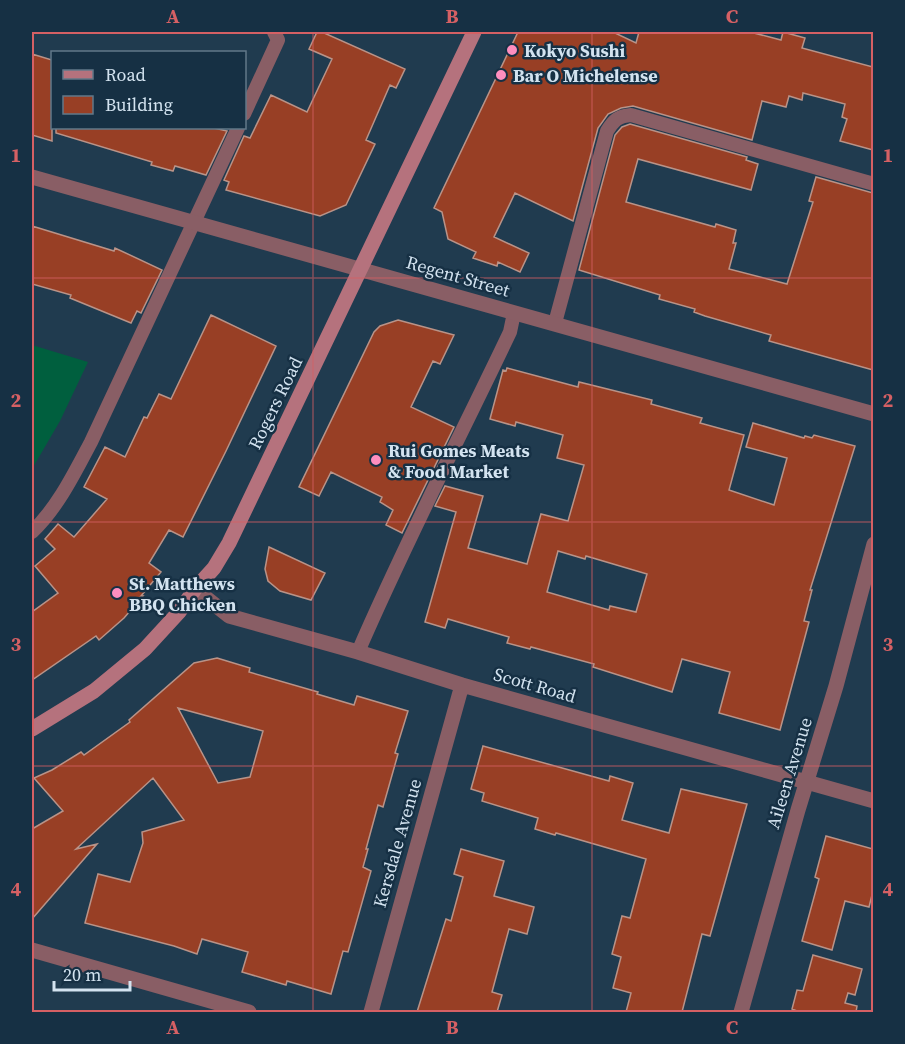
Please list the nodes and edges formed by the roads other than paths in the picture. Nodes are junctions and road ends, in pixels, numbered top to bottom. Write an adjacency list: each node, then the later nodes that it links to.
1 (274, 32): 3 (lane)
2 (474, 32): 8 (main road, Rogers Road)
3 (246, 110)
4 (238, 129): 7 (lane)
5 (32, 177): 7 (street, Regent Street)
6 (873, 184): 10 (lane)
7 (195, 223): 8 (street, Regent Street); 12 (lane)
8 (361, 269): 9 (street, Regent Street); 14 (main road, Rogers Road)
9 (514, 313): 10 (street, Regent Street); 15 (lane)
10 (555, 323): 11 (street, Regent Street)
11 (873, 414)
12 (32, 532)
13 (873, 544): 18 (street, Aileen Avenue)
14 (195, 589): 15 (street, Scott Road); 17 (main road, Rogers Road)
15 (358, 652): 16 (street, Scott Road)
16 (462, 685): 18 (street, Scott Road); 22 (street, Kersdale Avenue)
17 (32, 729)
18 (807, 782): 19 (street, Scott Road); 23 (street, Aileen Avenue)
19 (873, 801)
20 (32, 950): 21 (street)
21 (249, 1012)
22 (371, 1012)
23 (741, 1012)

